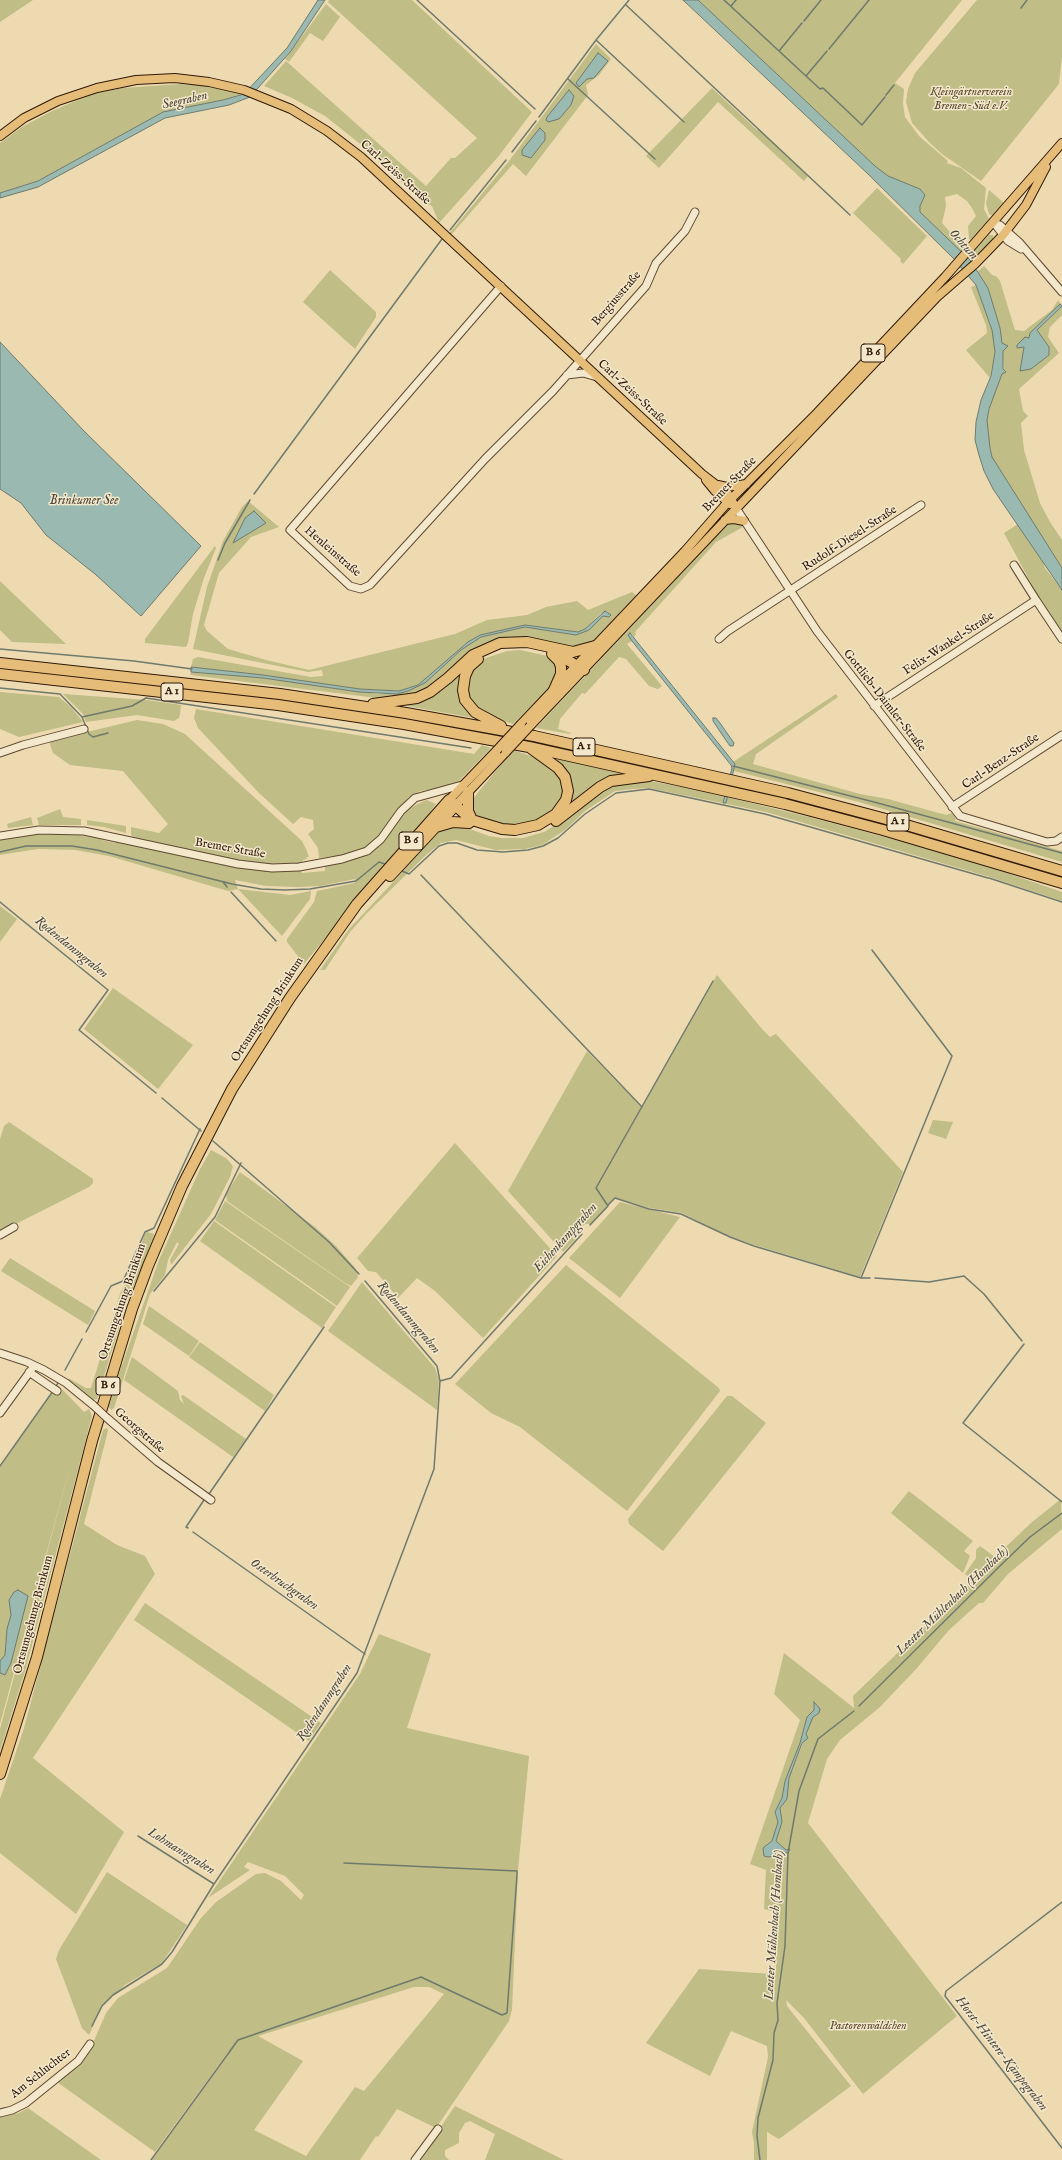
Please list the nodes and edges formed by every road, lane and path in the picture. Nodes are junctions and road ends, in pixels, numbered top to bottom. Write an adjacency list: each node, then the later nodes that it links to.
1 (0, 136): 9 (main road, Carl-Zeiss-Straße)
2 (1062, 143): 3 (main road, B 6)
3 (1053, 154): 5 (main road, B 6); 7 (main road, B 6)
4 (695, 212): 11 (street, Bergiusstraße)
5 (994, 223): 6 (main road, B 6); 7 (street)
6 (985, 233): 8 (main road); 14 (main road, Bremer Straße / B 6)
7 (1005, 233): 8 (main road, B 6); 10 (street)
8 (995, 244): 18 (main road, Bremer Straße / B 6)
9 (501, 286): 11 (main road, Carl-Zeiss-Straße); 12 (street, Henleinstraße)
10 (1062, 292)
11 (579, 360): 12 (street, Henleinstraße); 13 (main road, Carl-Zeiss-Straße)
12 (567, 375): 13 (street)
13 (597, 377): 15 (main road, Carl-Zeiss-Straße)
14 (746, 484): 15 (main road); 16 (main road, Bremer Straße / B 6)
15 (716, 488): 16 (main road, Carl-Zeiss-Straße); 19 (main road)
16 (730, 500): 18 (main road, Carl-Zeiss-Straße); 19 (main road, Bremer Straße / B 6)
17 (921, 505): 23 (street, Rudolf-Diesel-Straße)
18 (736, 508): 20 (main road, Bremer Straße / B 6); 21 (street, Gottlieb-Daimler-Straße)
19 (716, 515): 27 (main road, Bremer Straße / B 6)
20 (725, 520): 21 (main road); 31 (main road, Bremer Straße / B 6)
21 (744, 521): 23 (street, Gottlieb-Daimler-Straße)
22 (1014, 565): 24 (street)
23 (790, 591): 25 (street, Rudolf-Diesel-Straße); 35 (street, Gottlieb-Daimler-Straße)
24 (1036, 600): 26 (street); 35 (street, Felix-Wankel-Straße)
25 (719, 639)
26 (1062, 639)
27 (595, 646): 29 (highway); 31 (main road, Bremer Straße / B 6)
28 (544, 650): 31 (highway); 33 (highway); 37 (highway)
29 (564, 652): 31 (highway); 34 (highway)
30 (0, 663): 34 (highway, A 1)
31 (579, 667): 33 (main road, Bremer Straße / B 6); 42 (main road, Bremer Straße / B 6, bridge)
32 (0, 674): 39 (highway, A 1)
33 (554, 690): 42 (main road, Bremer Straße / B 6, bridge)
34 (357, 705): 37 (highway, A 1)
35 (874, 706): 45 (street, Gottlieb-Daimler-Straße)
36 (84, 729): 40 (street)
37 (512, 732): 50 (highway, A 1)
38 (1062, 735): 45 (street, Carl-Benz-Straße)
39 (529, 747): 41 (highway, A 1); 46 (highway)
40 (0, 753)
41 (662, 775): 46 (highway); 51 (highway, A 1)
42 (466, 789): 43 (street, Bremer Straße); 44 (main road, B 6); 46 (highway)
43 (434, 793): 44 (street); 48 (street, Bremer Straße)
44 (451, 805): 46 (highway); 47 (highway, Ortsumgehung Brinkum / B 6); 52 (highway, Ortsumgehung Brinkum / B 6)
45 (952, 806): 49 (street, Gottlieb-Daimler-Straße)
46 (471, 821): 47 (highway)
47 (434, 828): 52 (highway, Ortsumgehung Brinkum / B 6)
48 (0, 836)
49 (1062, 838)
50 (1062, 872)
51 (1062, 883)
52 (344, 924): 61 (highway, Ortsumgehung Brinkum / B 6)
53 (14, 1227): 54 (street)
54 (0, 1235)
55 (0, 1353): 56 (street, Georgstraße)
56 (34, 1366): 57 (street); 60 (street, Georgstraße, bridge)
57 (29, 1372): 58 (street); 59 (street)
58 (57, 1391)
59 (0, 1413)
60 (211, 1500)
61 (0, 1774)
62 (90, 2044): 63 (street, Am Schluchter)
63 (0, 2113)
64 (438, 2129): 65 (street)
65 (415, 2160)

